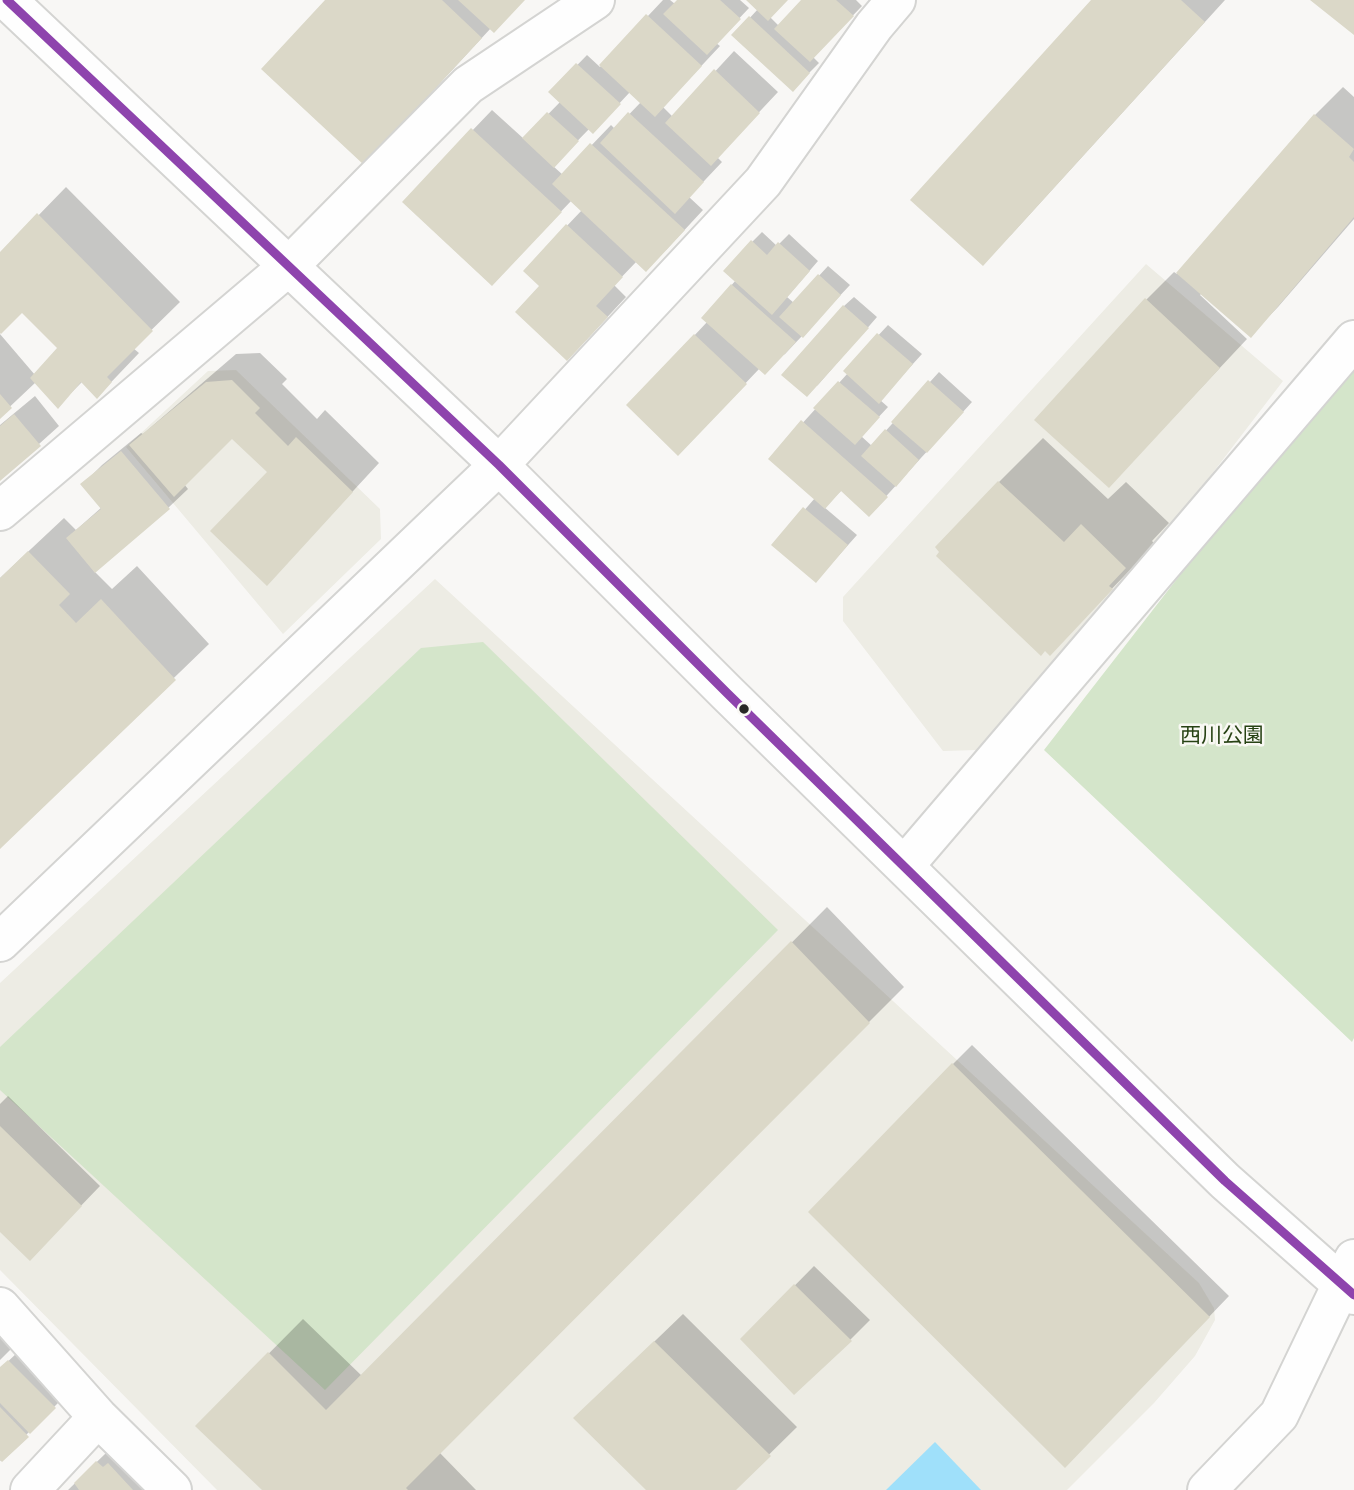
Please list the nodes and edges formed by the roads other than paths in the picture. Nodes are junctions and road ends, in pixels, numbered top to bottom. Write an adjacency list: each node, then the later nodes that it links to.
1 (7, 0): 4 (street)
2 (595, 0): 4 (street)
3 (875, 9): 6 (street)
4 (290, 265): 6 (street); 7 (street)
5 (1354, 340): 8 (street)
6 (499, 465): 8 (street); 9 (street)
7 (0, 511)
8 (905, 864): 10 (street)
9 (0, 942)
10 (1350, 1279): 15 (street)
11 (0, 1307): 12 (street)
12 (97, 1418): 13 (street); 14 (street)
13 (30, 1490)
14 (172, 1490)
15 (1207, 1490)

